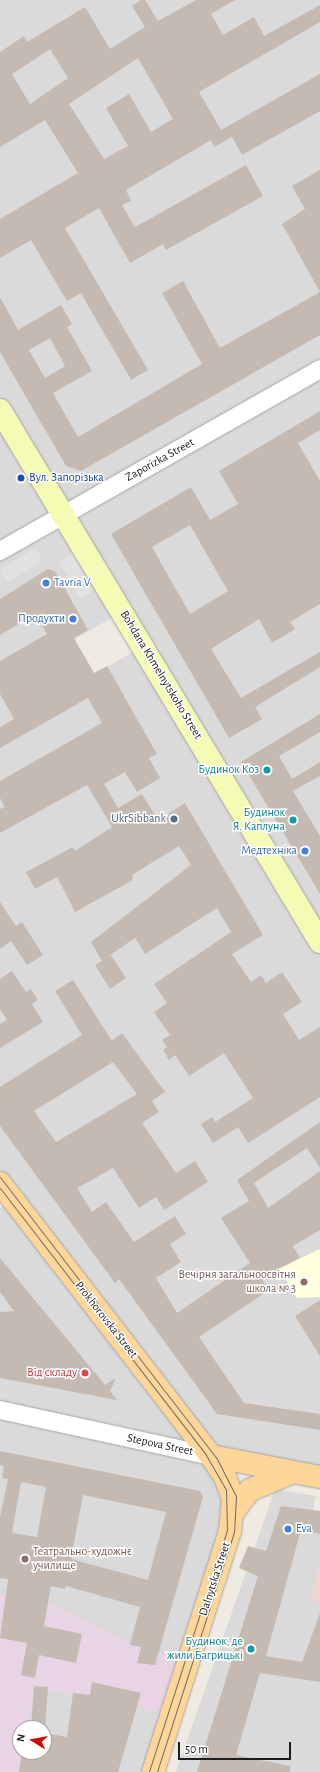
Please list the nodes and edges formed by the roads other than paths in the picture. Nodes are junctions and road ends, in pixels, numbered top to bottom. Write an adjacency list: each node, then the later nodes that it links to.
1 (320, 369): 3 (street, Zaporizka Street)
2 (0, 410): 3 (main road, Bohdana Khmelnytskoho Street)
3 (65, 514): 4 (street, Zaporizka Street); 5 (main road, Bohdana Khmelnytskoho Street)
4 (0, 552)
5 (320, 942)
6 (0, 1182): 8 (main road, Prokhorovska Street)
7 (0, 1410): 8 (street, Stepova Street)
8 (211, 1456): 9 (main road, Stepova Street); 11 (main road, Dalnytska Street)
9 (294, 1472): 10 (main road, Stepova Street); 11 (main road)
10 (320, 1477)
11 (234, 1511): 12 (main road, Dalnytska Street)
12 (153, 1772)

